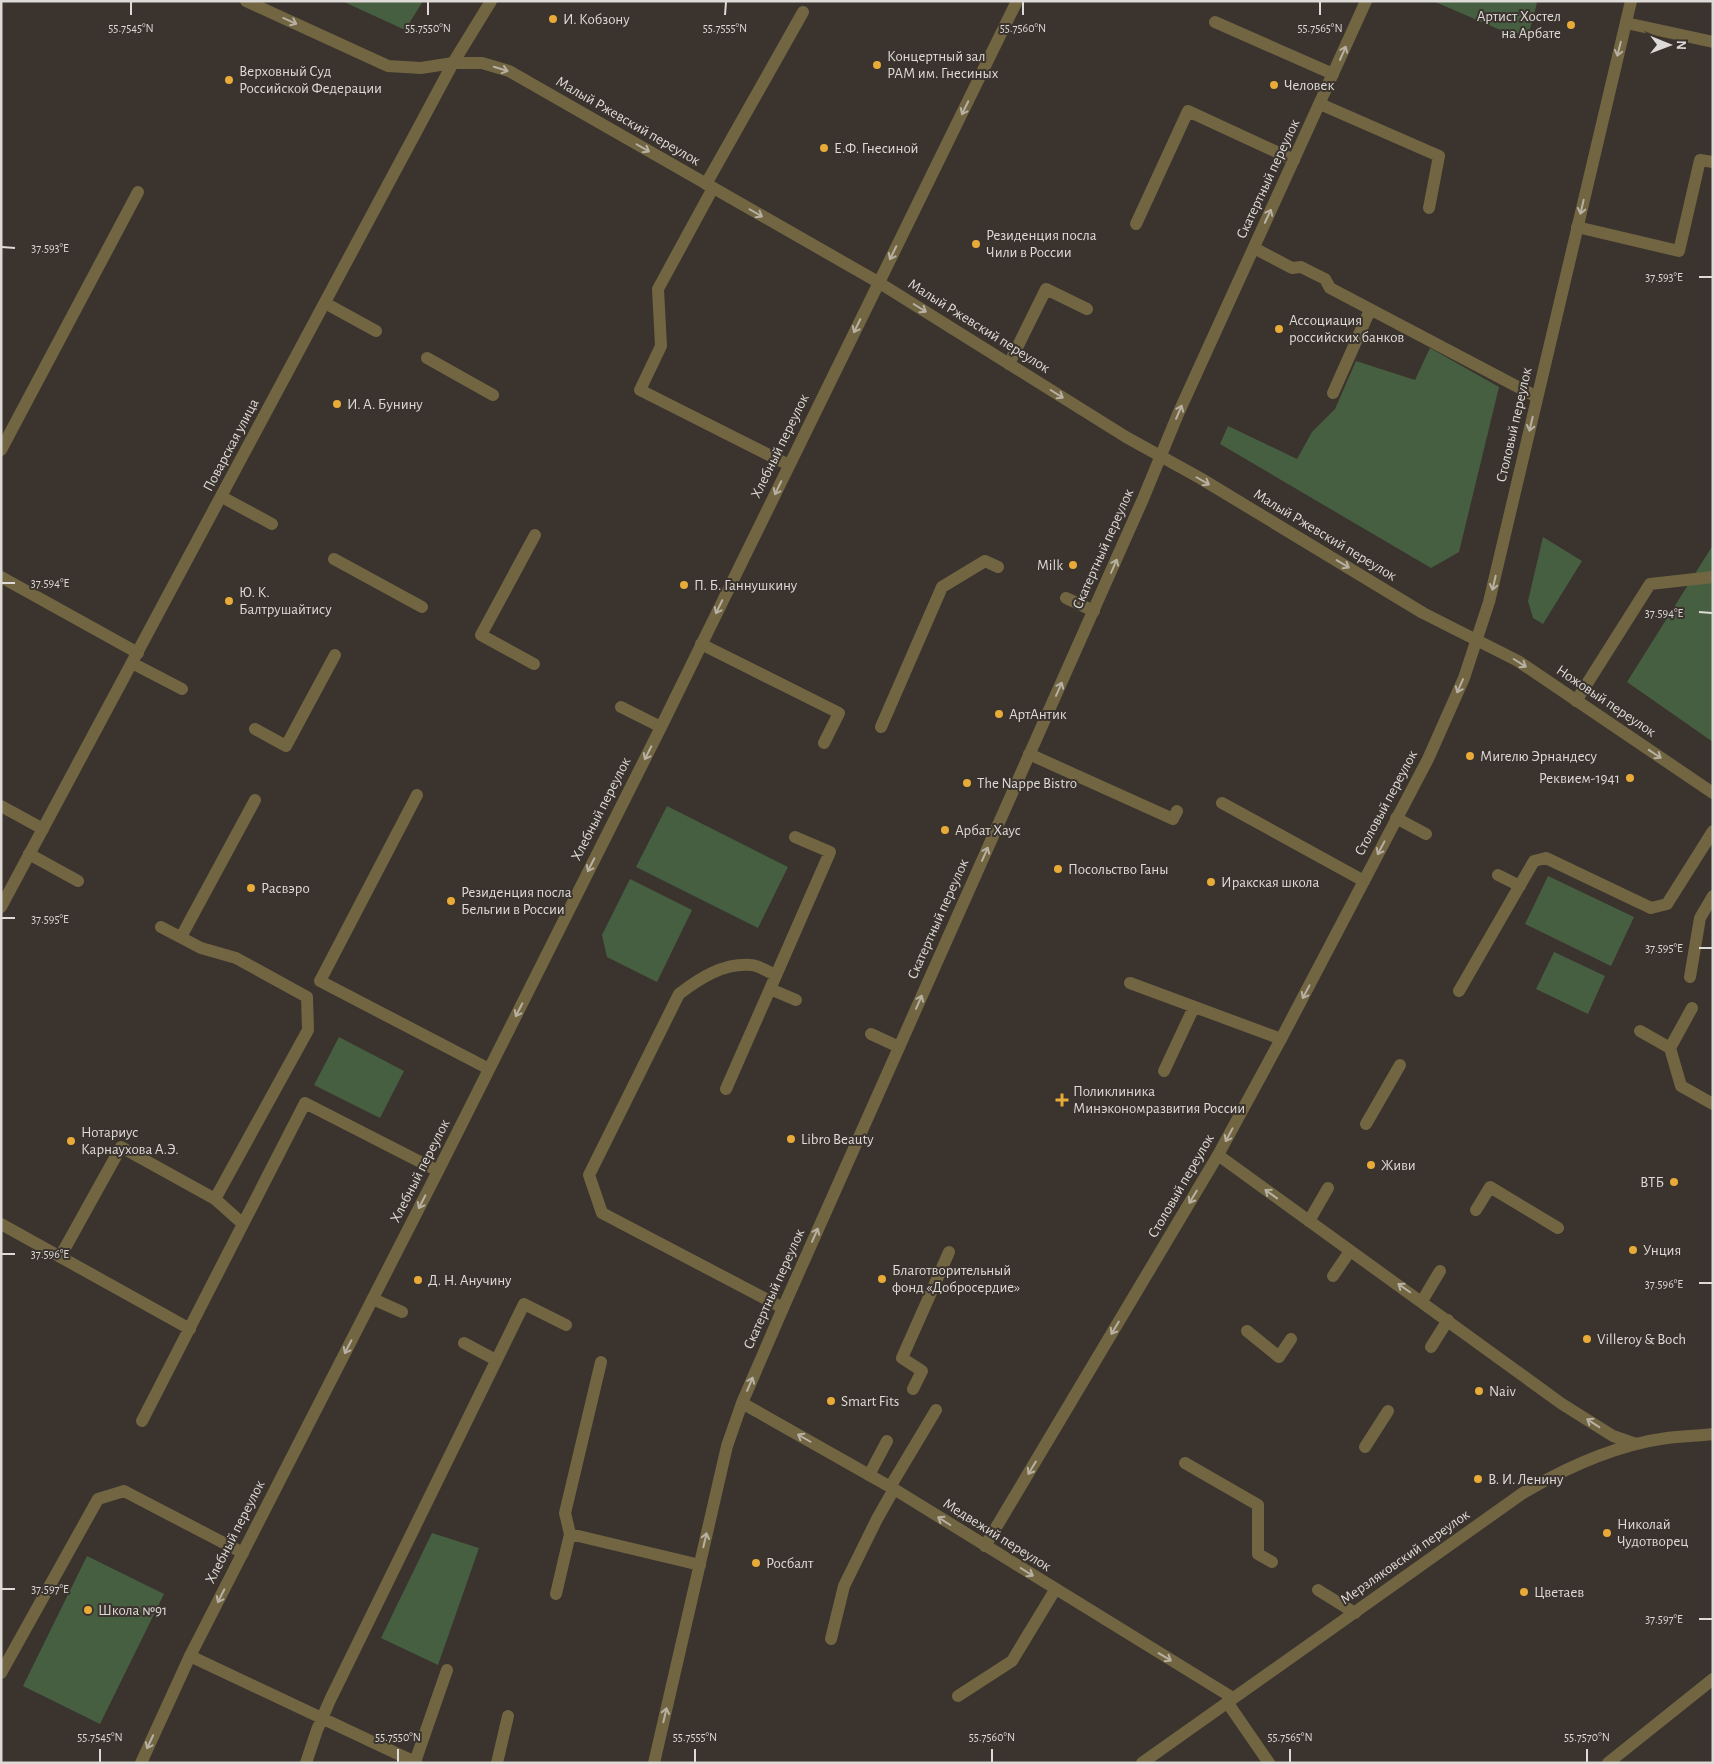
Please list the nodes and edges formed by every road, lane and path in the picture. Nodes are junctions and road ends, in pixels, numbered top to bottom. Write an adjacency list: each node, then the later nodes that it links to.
1 (246, 1): 10 (street, Малый Ржевский переулок, one-way to 10)
2 (491, 1): 10 (street, Поварская улица)
3 (1017, 1): 21 (street, Хлебный переулок, one-way to 21)
4 (1366, 1): 11 (street, Скатертный переулок, one-way to 4)
5 (1631, 1): 8 (street, Столовый переулок)
6 (803, 12): 15 (street)
7 (1215, 22): 11 (street)
8 (1626, 23): 9 (street); 19 (street, Столовый переулок, one-way to 19)
9 (1713, 42)
10 (453, 63): 15 (street, Малый Ржевский переулок, one-way to 15); 22 (street, Поварская улица)
11 (1333, 74): 12 (street, Скатертный переулок)
12 (1320, 104): 13 (street, Скатертный переулок); 17 (street)
13 (1294, 160): 18 (street); 20 (street, Скатертный переулок, one-way to 13)
14 (1713, 162): 19 (street)
15 (710, 186): 21 (street, Малый Ржевский переулок, one-way to 21); 33 (street)
16 (138, 192): 31 (street)
17 (1429, 208)
18 (1136, 224)
19 (1577, 227): 30 (street, Столовый переулок)
20 (1254, 248): 24 (street); 32 (street, Скатертный переулок, one-way to 20)
21 (878, 282): 27 (street, Малый Ржевский переулок, one-way to 27); 33 (street, Хлебный переулок, one-way to 33)
22 (325, 303): 25 (street); 34 (street, Поварская улица)
23 (1087, 309): 27 (street)
24 (1370, 310): 28 (street); 30 (street)
25 (376, 331)
26 (427, 358): 29 (street)
27 (1010, 364): 32 (street, Малый Ржевский переулок, one-way to 32)
28 (1332, 393)
29 (493, 394)
30 (1537, 397): 44 (street, Столовый переулок, one-way to 44)
31 (1, 450)
32 (1161, 457): 43 (street, Скатертный переулок, one-way to 32); 44 (street, Малый Ржевский переулок, one-way to 44)
33 (789, 465): 45 (street, Хлебный переулок, one-way to 45)
34 (222, 497): 35 (street); 47 (street, Поварская улица)
35 (272, 524)
36 (535, 535): 48 (street)
37 (334, 559): 42 (street)
38 (998, 567): 53 (street)
39 (1, 577): 47 (street)
40 (1713, 577): 50 (street)
41 (1066, 598): 43 (street)
42 (422, 607)
43 (1094, 611): 56 (street, Скатертный переулок, one-way to 43)
44 (1478, 640): 50 (street, Ножовый переулок, one-way to 50); 63 (street, Столовый переулок, one-way to 63)
45 (701, 644): 52 (street, Хлебный переулок); 55 (street)
46 (335, 655): 54 (street)
47 (135, 658): 49 (street); 64 (street, Поварская улица)
48 (534, 664)
49 (182, 689)
50 (1576, 701): 57 (street, Ножовый переулок, one-way to 57)
51 (620, 707): 52 (street)
52 (661, 727): 91 (street, Хлебный переулок, one-way to 91)
53 (881, 727)
54 (255, 729)
55 (824, 743)
56 (1030, 754): 62 (street); 88 (street, Скатертный переулок, one-way to 56)
57 (1713, 793)
58 (417, 795): 91 (street)
59 (255, 800): 76 (street)
60 (1222, 803): 71 (street)
61 (1, 806): 64 (street)
62 (1177, 811)
63 (1396, 818): 66 (street); 71 (street, Столовый переулок, one-way to 71)
64 (43, 829): 68 (street, Поварская улица)
65 (1713, 831): 72 (street)
66 (1426, 834)
67 (796, 837): 77 (street)
68 (29, 854): 70 (street); 74 (street, Поварская улица)
69 (1498, 874): 72 (street)
70 (78, 881)
71 (1364, 881): 87 (street, Столовый переулок, one-way to 87)
72 (1520, 886): 81 (street)
73 (1713, 896): 78 (street)
74 (1, 907)
75 (161, 927): 76 (street)
76 (181, 937): 99 (street)
77 (776, 975): 80 (street); 112 (street)
78 (1690, 977)
79 (1130, 983): 83 (street)
80 (770, 989): 82 (street); 93 (street)
81 (1459, 991)
82 (796, 1000)
83 (1194, 1007): 87 (street); 92 (street)
84 (1692, 1008): 89 (street)
85 (1640, 1031): 89 (street)
86 (871, 1034): 88 (street)
87 (1281, 1039): 96 (street, Столовый переулок, one-way to 96)
88 (900, 1046): 112 (street, Скатертный переулок, one-way to 88)
89 (1670, 1048): 94 (street)
90 (1400, 1065): 95 (street)
91 (489, 1069): 97 (street, Хлебный переулок)
92 (1164, 1071)
93 (726, 1089)
94 (1713, 1104)
95 (1366, 1124)
96 (1218, 1155): 101 (street, one-way to 96); 136 (street, Столовый переулок, one-way to 136)
97 (438, 1171): 103 (street); 110 (street, Хлебный переулок, one-way to 110)
98 (1328, 1188): 101 (street)
99 (215, 1199): 103 (street); 107 (street)
100 (1476, 1210): 104 (street)
101 (1308, 1221): 105 (street)
102 (1, 1224): 107 (street)
103 (243, 1224): 116 (street)
104 (1558, 1228)
105 (1350, 1250): 109 (street); 111 (street, one-way to 105)
106 (949, 1252): 123 (street)
107 (60, 1257): 116 (street)
108 (1440, 1271): 111 (street)
109 (1332, 1276)
110 (373, 1299): 113 (street); 137 (street, Хлебный переулок, one-way to 137)
111 (1422, 1301): 114 (street)
112 (783, 1308): 124 (street, Скатертный переулок, one-way to 112)
113 (402, 1312)
114 (1448, 1320): 120 (street); 130 (street, one-way to 114)
115 (566, 1325): 121 (street)
116 (190, 1329): 127 (street)
117 (1246, 1331): 118 (street)
118 (1291, 1339)
119 (464, 1343): 121 (street)
120 (1431, 1346)
121 (496, 1360): 152 (street)
122 (601, 1362): 135 (street)
123 (913, 1390)
124 (742, 1403): 133 (street, Медвежий переулок, one-way to 124); 139 (street, Скатертный переулок, one-way to 124)
125 (936, 1410): 134 (street)
126 (1388, 1411): 131 (street)
127 (142, 1421)
128 (1713, 1434): 130 (street, Мерзляковский переулок)
129 (887, 1441): 133 (street)
130 (1636, 1444): 143 (street, Мерзляковский переулок)
131 (1365, 1447)
132 (1185, 1463): 138 (street)
133 (869, 1475): 134 (street, Медвежий переулок)
134 (892, 1488): 136 (street, Медвежий переулок, one-way to 134); 144 (street)
135 (570, 1534): 139 (street); 142 (street)
136 (985, 1546): 140 (street, Медвежий переулок, one-way to 140)
137 (243, 1553): 145 (street, Хлебный переулок, one-way to 145); 147 (street)
138 (1272, 1562)
139 (700, 1565): 157 (street, Скатертный переулок, one-way to 139)
140 (1055, 1590): 149 (street); 150 (street, Медвежий переулок, one-way to 150)
141 (1318, 1590): 143 (street)
142 (556, 1594)
143 (1355, 1612): 150 (street, Мерзляковский переулок)
144 (831, 1639)
145 (190, 1656): 152 (street); 154 (street, Хлебный переулок, one-way to 154)
146 (447, 1670): 153 (street)
147 (1, 1674)
148 (1713, 1679): 160 (street)
149 (958, 1696)
150 (1230, 1700): 158 (street, Мерзляковский переулок); 159 (street)
151 (508, 1716): 156 (street)
152 (322, 1717): 153 (street); 155 (street)
153 (416, 1762)
154 (141, 1763)
155 (306, 1763)
156 (498, 1763)
157 (654, 1763)
158 (1142, 1763)
159 (1269, 1763)
160 (1608, 1763)

